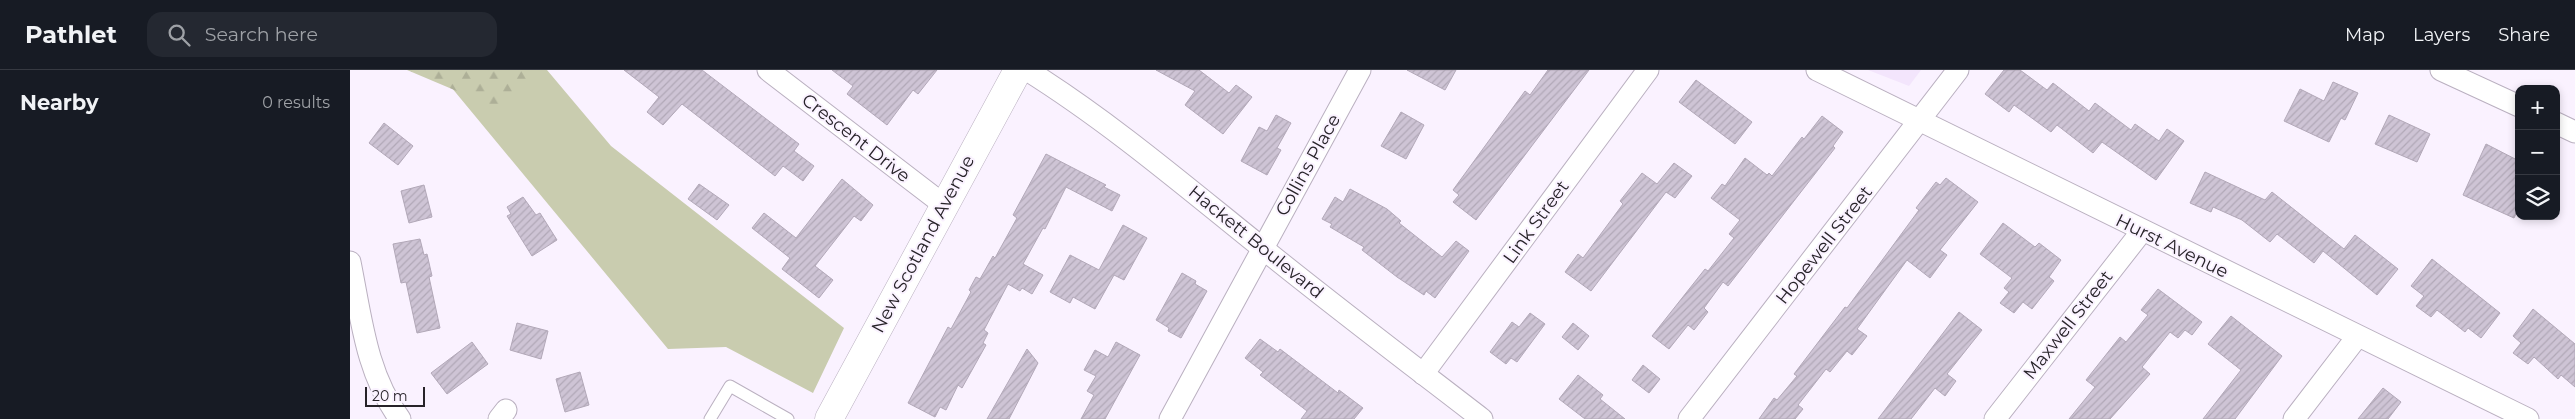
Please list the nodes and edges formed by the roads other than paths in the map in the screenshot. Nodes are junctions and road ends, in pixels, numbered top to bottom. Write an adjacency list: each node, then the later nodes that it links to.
1 (768, 70): 13 (street, Crescent Drive)
2 (1018, 70): 13 (street, New Scotland Avenue)
3 (1027, 70): 15 (street, Hackett Boulevard)
4 (1360, 70): 15 (street, Collins Place)
5 (1648, 70): 18 (street, Link Street)
6 (1817, 70): 10 (street, Hurst Avenue)
7 (1958, 70): 10 (street, Hopewell Street)
8 (2441, 70): 9 (street)
9 (2515, 104)
10 (1920, 121): 14 (street, Hurst Avenue); 25 (street, Hopewell Street)
11 (2560, 126): 12 (street)
12 (2575, 132)
13 (944, 205): 22 (street, New Scotland Avenue)
14 (2142, 231): 17 (street, Hurst Avenue); 26 (street, Maxwell Street)
15 (1262, 248): 18 (street, Hackett Boulevard); 23 (street, Collins Place)
16 (350, 262): 19 (street)
17 (2357, 337): 27 (street); 28 (street, Hurst Avenue)
18 (1423, 374): 24 (street, Hackett Boulevard)
19 (400, 419)
20 (710, 419): 21 (lane)
21 (788, 419)
22 (829, 419)
23 (1170, 419)
24 (1482, 419)
25 (1689, 419)
26 (1995, 419)
27 (2294, 419)
28 (2528, 419)

